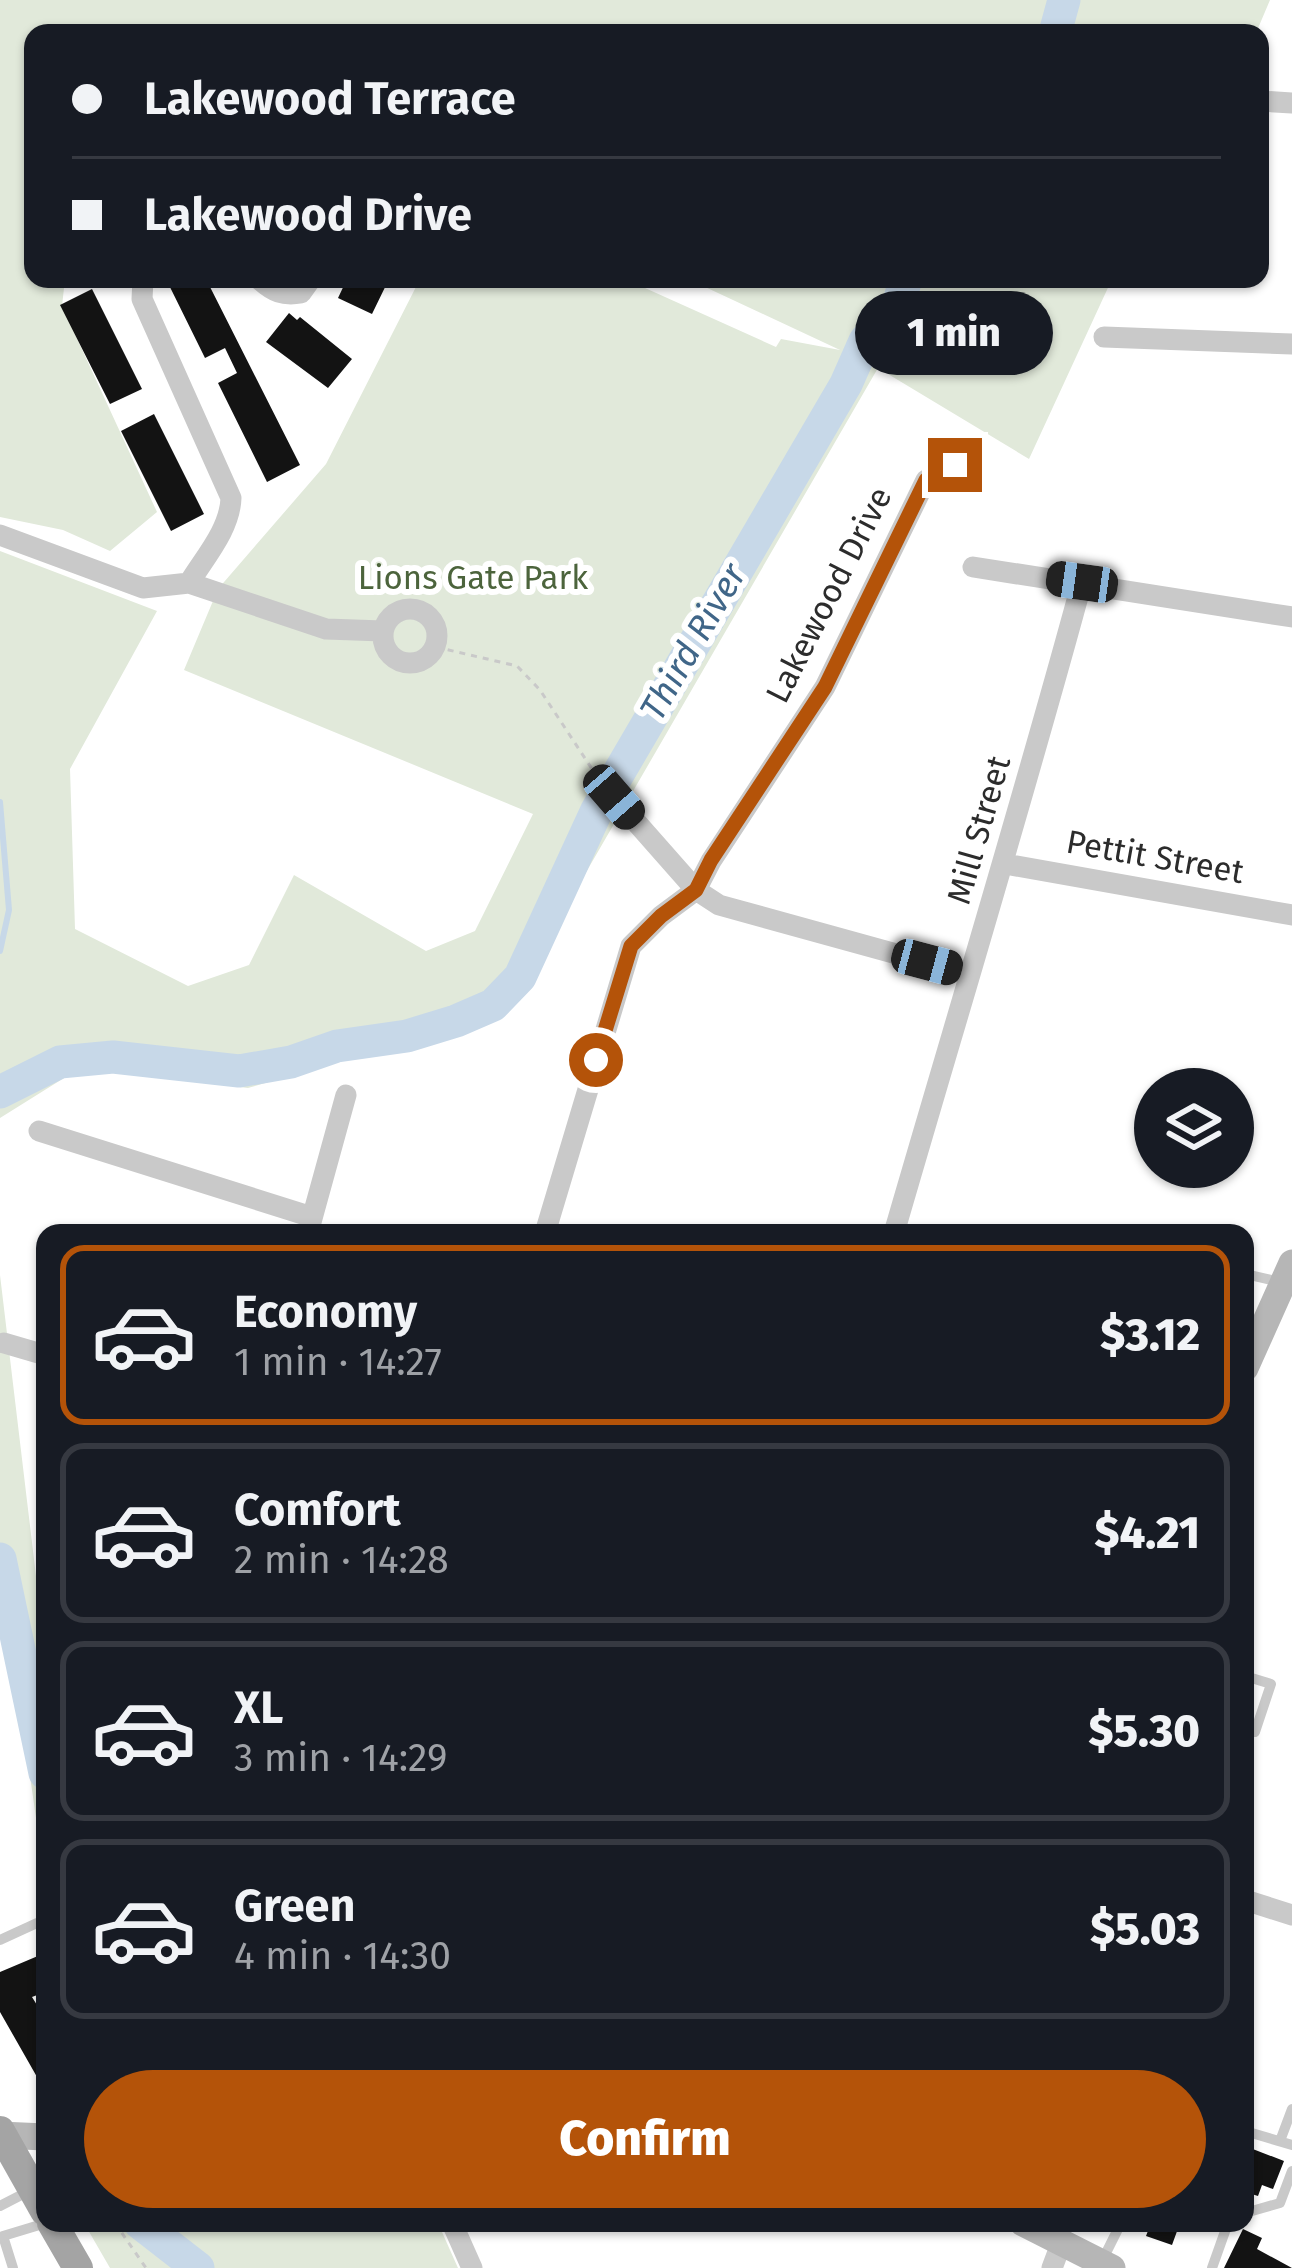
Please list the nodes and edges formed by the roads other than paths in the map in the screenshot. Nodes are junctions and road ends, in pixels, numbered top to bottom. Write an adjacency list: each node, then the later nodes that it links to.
1 (143, 288): 10 (street)
2 (273, 288): 3 (street)
3 (305, 288)
4 (1104, 337): 5 (street)
5 (1292, 344)
6 (955, 465): 15 (street, Lakewood Drive)
7 (0, 535): 10 (street)
8 (973, 567): 9 (street)
9 (1082, 582): 11 (street); 14 (street, Mill Street)
10 (189, 583): 12 (street)
11 (1292, 617)
12 (383, 631): 12 (street)
13 (608, 790): 15 (street)
14 (1005, 864): 16 (street, Pettit Street); 17 (street, Mill Street)
15 (696, 890): 17 (street); 22 (street)
16 (1292, 915)
17 (969, 974): 23 (street, Mill Street)
18 (346, 1095): 21 (street)
19 (39, 1131): 20 (street)
20 (307, 1224)
21 (310, 1224)
22 (547, 1224)
23 (897, 1224)
24 (1289, 1273): 25 (lane); 27 (street)
25 (1254, 1274)
26 (4, 1343): 28 (street)
27 (1254, 1349)
28 (36, 1352)
29 (1254, 1679): 30 (lane)
30 (1254, 1732)
31 (1254, 1903): 32 (street)
32 (1292, 1915)
33 (36, 1923): 34 (lane)
34 (0, 1940)
35 (1292, 2109): 39 (lane)
36 (1, 2133): 38 (street); 42 (main road)
37 (1254, 2134): 39 (lane)
38 (36, 2136)
39 (1286, 2143)
40 (1292, 2171): 43 (lane)
41 (0, 2190): 42 (lane)
42 (21, 2202)
43 (1254, 2210)
44 (36, 2227): 52 (lane)
45 (55, 2232): 53 (main road)
46 (456, 2232): 54 (street)
47 (1032, 2232): 50 (street)
48 (1118, 2232): 51 (lane)
49 (1225, 2232): 55 (lane)
50 (1057, 2256): 51 (street)
51 (1106, 2265)
52 (13, 2268)
53 (78, 2268)
54 (472, 2268)
55 (1211, 2268)

